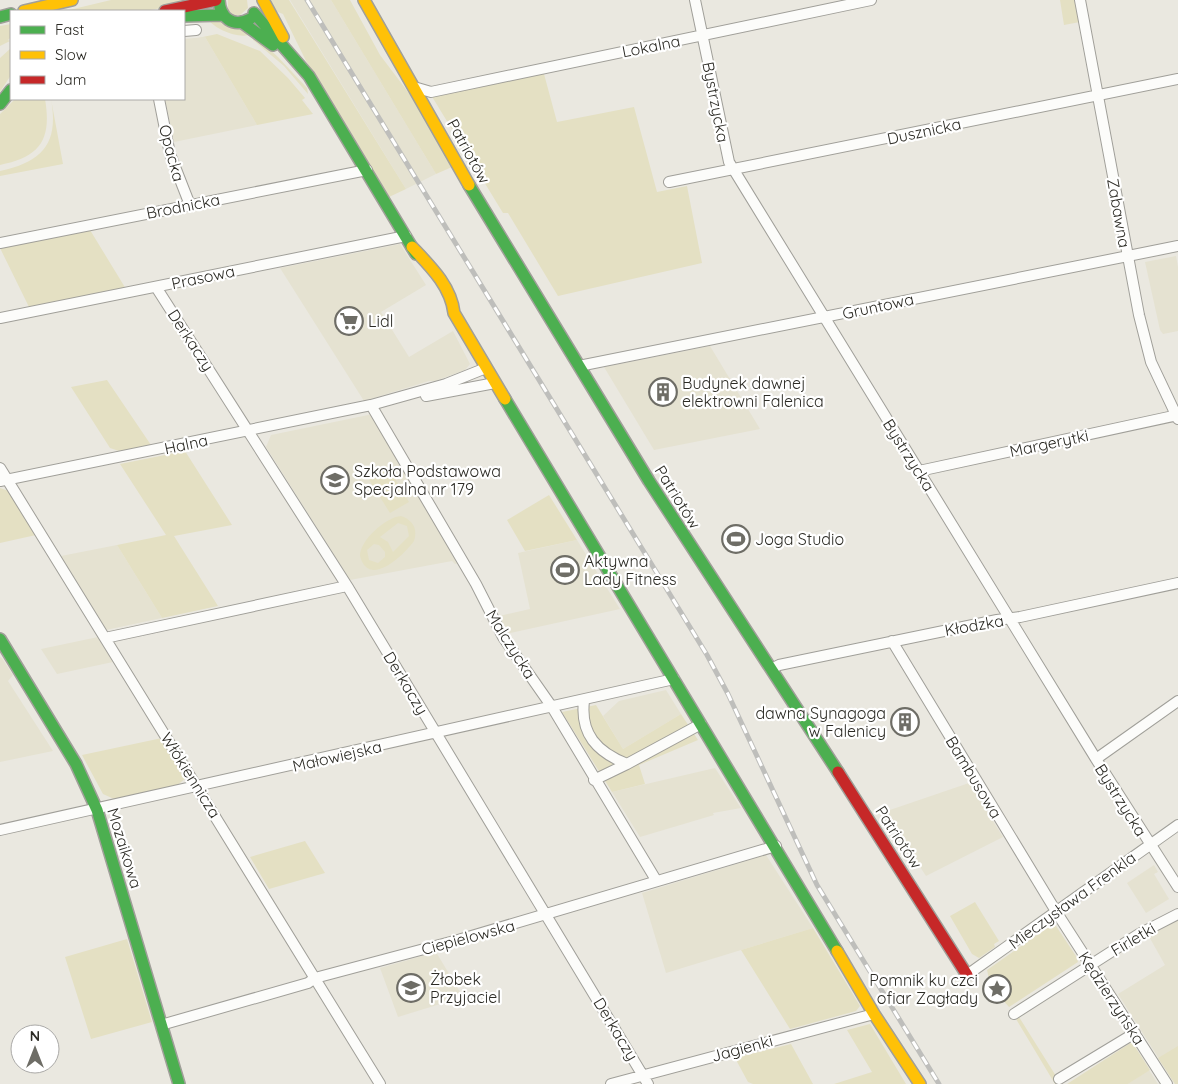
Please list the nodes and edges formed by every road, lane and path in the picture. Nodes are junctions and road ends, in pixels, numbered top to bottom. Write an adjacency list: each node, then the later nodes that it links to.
1 (72, 0): 11 (main road)
2 (218, 0): 12 (main road); 14 (main road)
3 (254, 0): 13 (main road)
4 (263, 0): 21 (main road)
5 (356, 0): 17 (main road)
6 (364, 0): 17 (main road, Patriotów)
7 (371, 0): 17 (main road, Patriotów)
8 (695, 0): 20 (street, Bystrzycka)
9 (871, 0): 20 (street, Lokalna)
10 (1080, 0): 26 (street, Zabawna)
11 (28, 10)
12 (170, 10)
13 (254, 12): 16 (main road); 21 (main road)
14 (222, 15): 15 (main road); 16 (main road)
15 (185, 16)
16 (243, 23): 21 (main road)
17 (378, 26): 23 (main road, Patriotów)
18 (196, 30): 19 (street)
19 (185, 31)
20 (702, 36): 25 (street, Lokalna); 30 (street, Bystrzycka)
21 (298, 63): 31 (main road)
22 (1178, 79): 26 (street, Dusznicka)
23 (414, 87): 25 (street, Lokalna); 29 (main road, Patriotów)
24 (10, 91): 28 (main road)
25 (431, 92): 29 (street)
26 (1099, 95): 30 (street, Dusznicka); 37 (street, Zabawna)
27 (159, 100): 33 (street, Opacka)
28 (0, 104)
29 (428, 110): 41 (main road, Patriotów)
30 (734, 169): 32 (street, Dusznicka); 39 (street, Bystrzycka)
31 (367, 170): 33 (street, Brodnicka); 34 (main road)
32 (669, 182)
33 (190, 205): 35 (street, Brodnicka)
34 (406, 236): 38 (street, Prasowa); 42 (main road)
35 (0, 243)
36 (1178, 246): 37 (street, Gruntowa)
37 (1127, 257): 39 (street, Gruntowa); 45 (street, Zabawna)
38 (156, 287): 40 (street, Prasowa); 46 (street, Derkaczy)
39 (824, 317): 41 (street, Gruntowa); 48 (street, Bystrzycka)
40 (0, 318)
41 (579, 366): 56 (main road, Patriotów)
42 (486, 368): 43 (main road); 44 (street, Halna)
43 (495, 382): 44 (street, Halna); 57 (main road)
44 (371, 405): 46 (street, Halna); 60 (street, Malczycka)
45 (1177, 416): 48 (street, Margerytki)
46 (249, 431): 49 (street, Halna); 51 (street, Derkaczy)
47 (0, 468): 49 (street, Włókiennicza)
48 (919, 471): 52 (street, Bystrzycka)
49 (4, 481): 53 (street, Włókiennicza)
50 (1178, 583): 52 (street, Kłodzka)
51 (347, 586): 53 (street); 62 (street, Derkaczy)
52 (1010, 619): 55 (street, Kłodzka); 63 (street, Bystrzycka)
53 (105, 638): 66 (street, Włókiennicza)
54 (0, 639): 67 (main road, Mozaikowa)
55 (892, 641): 56 (street, Kłodzka); 74 (street, Bambusowa)
56 (771, 669): 78 (main road, Patriotów)
57 (674, 679): 58 (street, Małowiejska); 61 (main road)
58 (584, 701): 60 (street, Małowiejska); 64 (street)
59 (1178, 701): 63 (street)
60 (552, 707): 62 (street, Małowiejska); 65 (street, Malczycka)
61 (701, 724): 64 (street); 71 (main road)
62 (437, 734): 66 (street, Małowiejska); 76 (street, Derkaczy)
63 (1096, 759): 70 (street, Bystrzycka)
64 (627, 764): 65 (street)
65 (594, 780): 72 (street, Malczycka)
66 (198, 787): 67 (street, Małowiejska); 79 (street, Włókiennicza)
67 (97, 810): 69 (street, Małowiejska); 82 (main road, Mozaikowa)
68 (1178, 825): 70 (street, Mieczysława Frenkla)
69 (0, 830)
70 (1149, 845): 73 (street, Bystrzycka); 74 (street, Mieczysława Frenkla)
71 (776, 846): 72 (street, Ciepielowska); 80 (main road)
72 (656, 880): 76 (street, Ciepielowska)
73 (1178, 887)
74 (1057, 913): 77 (street, Kędzierzyńska); 78 (street, Mieczysława Frenkla)
75 (1178, 914): 77 (street, Firletki)
76 (546, 915): 79 (street, Ciepielowska); 84 (street, Derkaczy)
77 (1090, 964): 81 (street, Firletki); 83 (street, Kędzierzyńska)
78 (967, 976)
79 (315, 978): 82 (street, Ciepielowska); 87 (street, Włókiennicza)
80 (874, 1014): 84 (street, Jagienki); 90 (main road)
81 (1014, 1014)
82 (160, 1025): 86 (main road, Mozaikowa)
83 (1135, 1033): 85 (street); 91 (street, Kędzierzyńska)
84 (642, 1074): 88 (street, Jagienki); 89 (street, Derkaczy)
85 (1059, 1079)
86 (179, 1084)
87 (380, 1084)
88 (611, 1084)
89 (648, 1084)
90 (920, 1084)
91 (1167, 1084)

